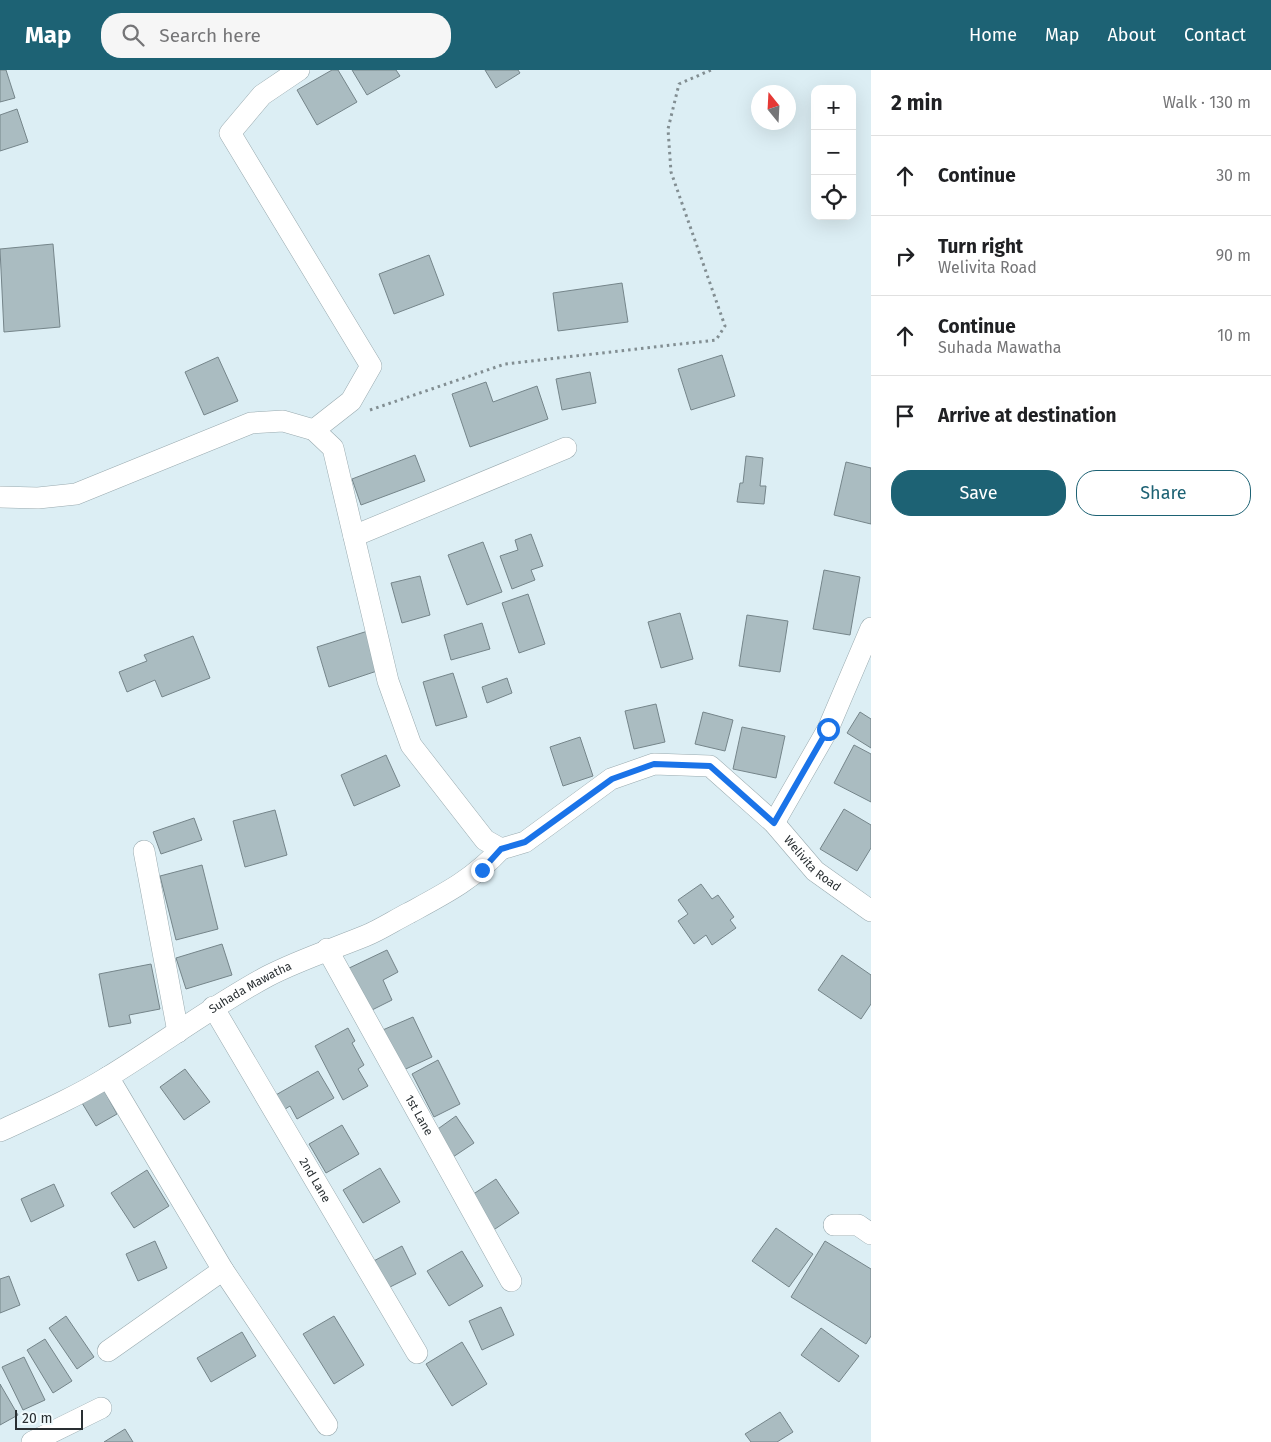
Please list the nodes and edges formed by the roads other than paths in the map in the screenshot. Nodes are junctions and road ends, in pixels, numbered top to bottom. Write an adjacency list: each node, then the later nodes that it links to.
1 (299, 70): 2 (street)
2 (314, 430): 4 (street); 5 (street)
3 (566, 448): 5 (street)
4 (0, 497)
5 (354, 536): 8 (street)
6 (871, 628): 7 (street)
7 (774, 823): 8 (street, Welivita Road); 10 (street, Welivita Road)
8 (501, 849): 11 (street, Suhada Mawatha)
9 (144, 851): 13 (street)
10 (871, 911)
11 (327, 949): 12 (street, Suhada Mawatha); 19 (street, 1st Lane)
12 (213, 1007): 13 (street, Suhada Mawatha); 21 (street, 2nd Lane)
13 (178, 1032): 14 (street, Suhada Mawatha)
14 (108, 1077): 15 (street, Suhada Mawatha); 18 (street)
15 (0, 1131)
16 (834, 1225): 17 (street)
17 (871, 1234)
18 (223, 1270): 20 (street); 23 (street)
19 (511, 1281)
20 (108, 1351)
21 (417, 1353)
22 (101, 1408): 24 (street)
23 (327, 1425)
24 (32, 1442)

